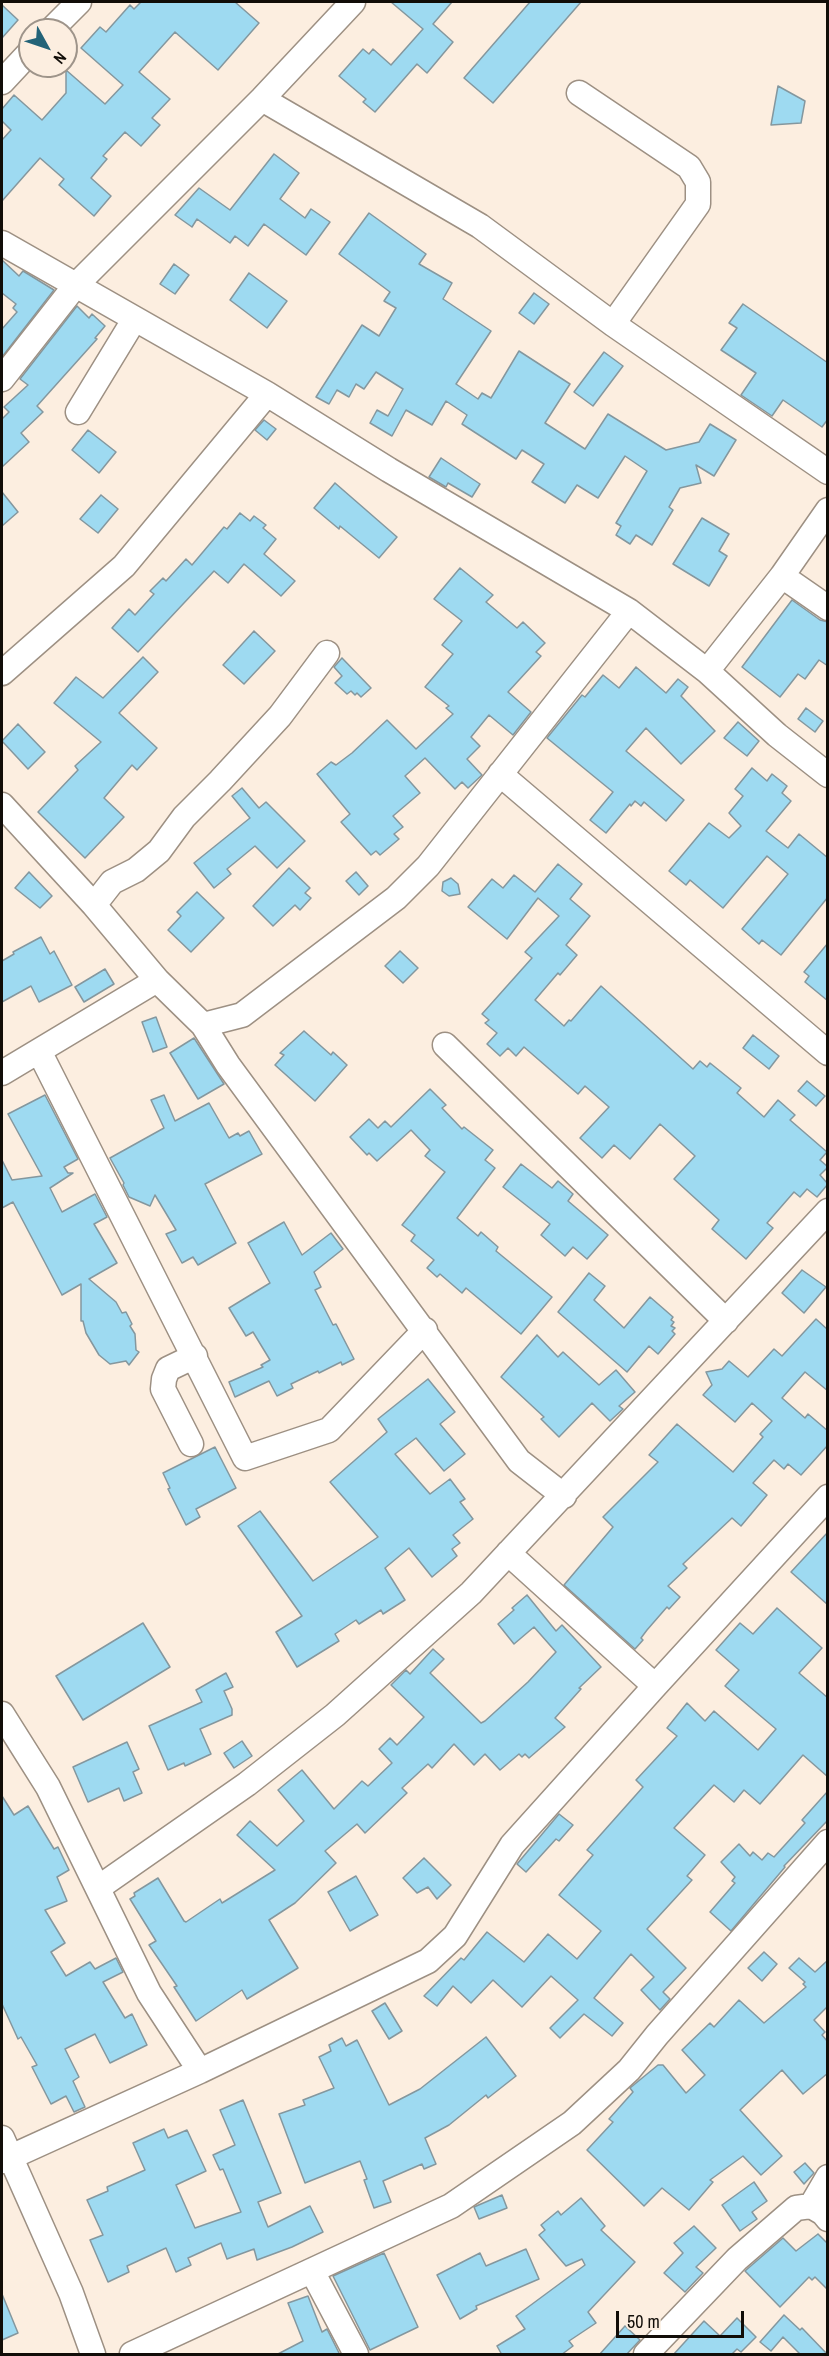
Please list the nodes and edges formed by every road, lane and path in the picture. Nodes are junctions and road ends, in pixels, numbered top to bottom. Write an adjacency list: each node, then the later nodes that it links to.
1 (79, 2): 3 (street)
2 (352, 2): 7 (street)
3 (63, 18)
4 (18, 65): 5 (street)
5 (2, 82)
6 (579, 93): 11 (street)
7 (262, 99): 9 (street); 11 (street)
8 (2, 243): 9 (street)
9 (75, 286): 10 (street); 12 (street)
10 (134, 320): 13 (street); 14 (street)
11 (613, 324): 15 (street)
12 (2, 379)
13 (267, 394): 19 (street); 22 (street)
14 (78, 412)
15 (828, 471)
16 (828, 510): 17 (street)
17 (782, 576): 18 (street); 21 (street)
18 (828, 608)
19 (629, 611): 21 (street); 23 (street)
20 (327, 653): 26 (street)
21 (707, 671): 24 (street)
22 (2, 673)
23 (500, 774): 28 (street); 31 (street)
24 (828, 775)
25 (2, 805): 26 (street)
26 (94, 905): 27 (street)
27 (157, 980): 28 (street); 30 (street)
28 (203, 1025): 35 (street)
29 (445, 1045): 34 (street)
30 (39, 1051): 32 (street); 36 (street)
31 (828, 1053)
32 (2, 1073)
33 (828, 1211): 34 (street)
34 (726, 1321): 38 (street)
35 (425, 1330): 36 (street); 38 (street)
36 (195, 1356): 37 (street)
37 (191, 1444)
38 (564, 1496): 40 (street)
39 (828, 1497): 41 (street)
40 (508, 1553): 41 (street); 44 (street)
41 (655, 1686): 45 (street)
42 (2, 1714): 44 (street)
43 (828, 1842): 49 (street)
44 (98, 1888): 45 (street)
45 (200, 2071): 46 (street)
46 (5, 2152): 50 (street)
47 (828, 2177): 48 (street)
48 (819, 2213): 53 (street)
49 (312, 2271): 51 (street); 52 (street)
50 (93, 2355)
51 (132, 2355)
52 (356, 2355)
53 (645, 2355)

